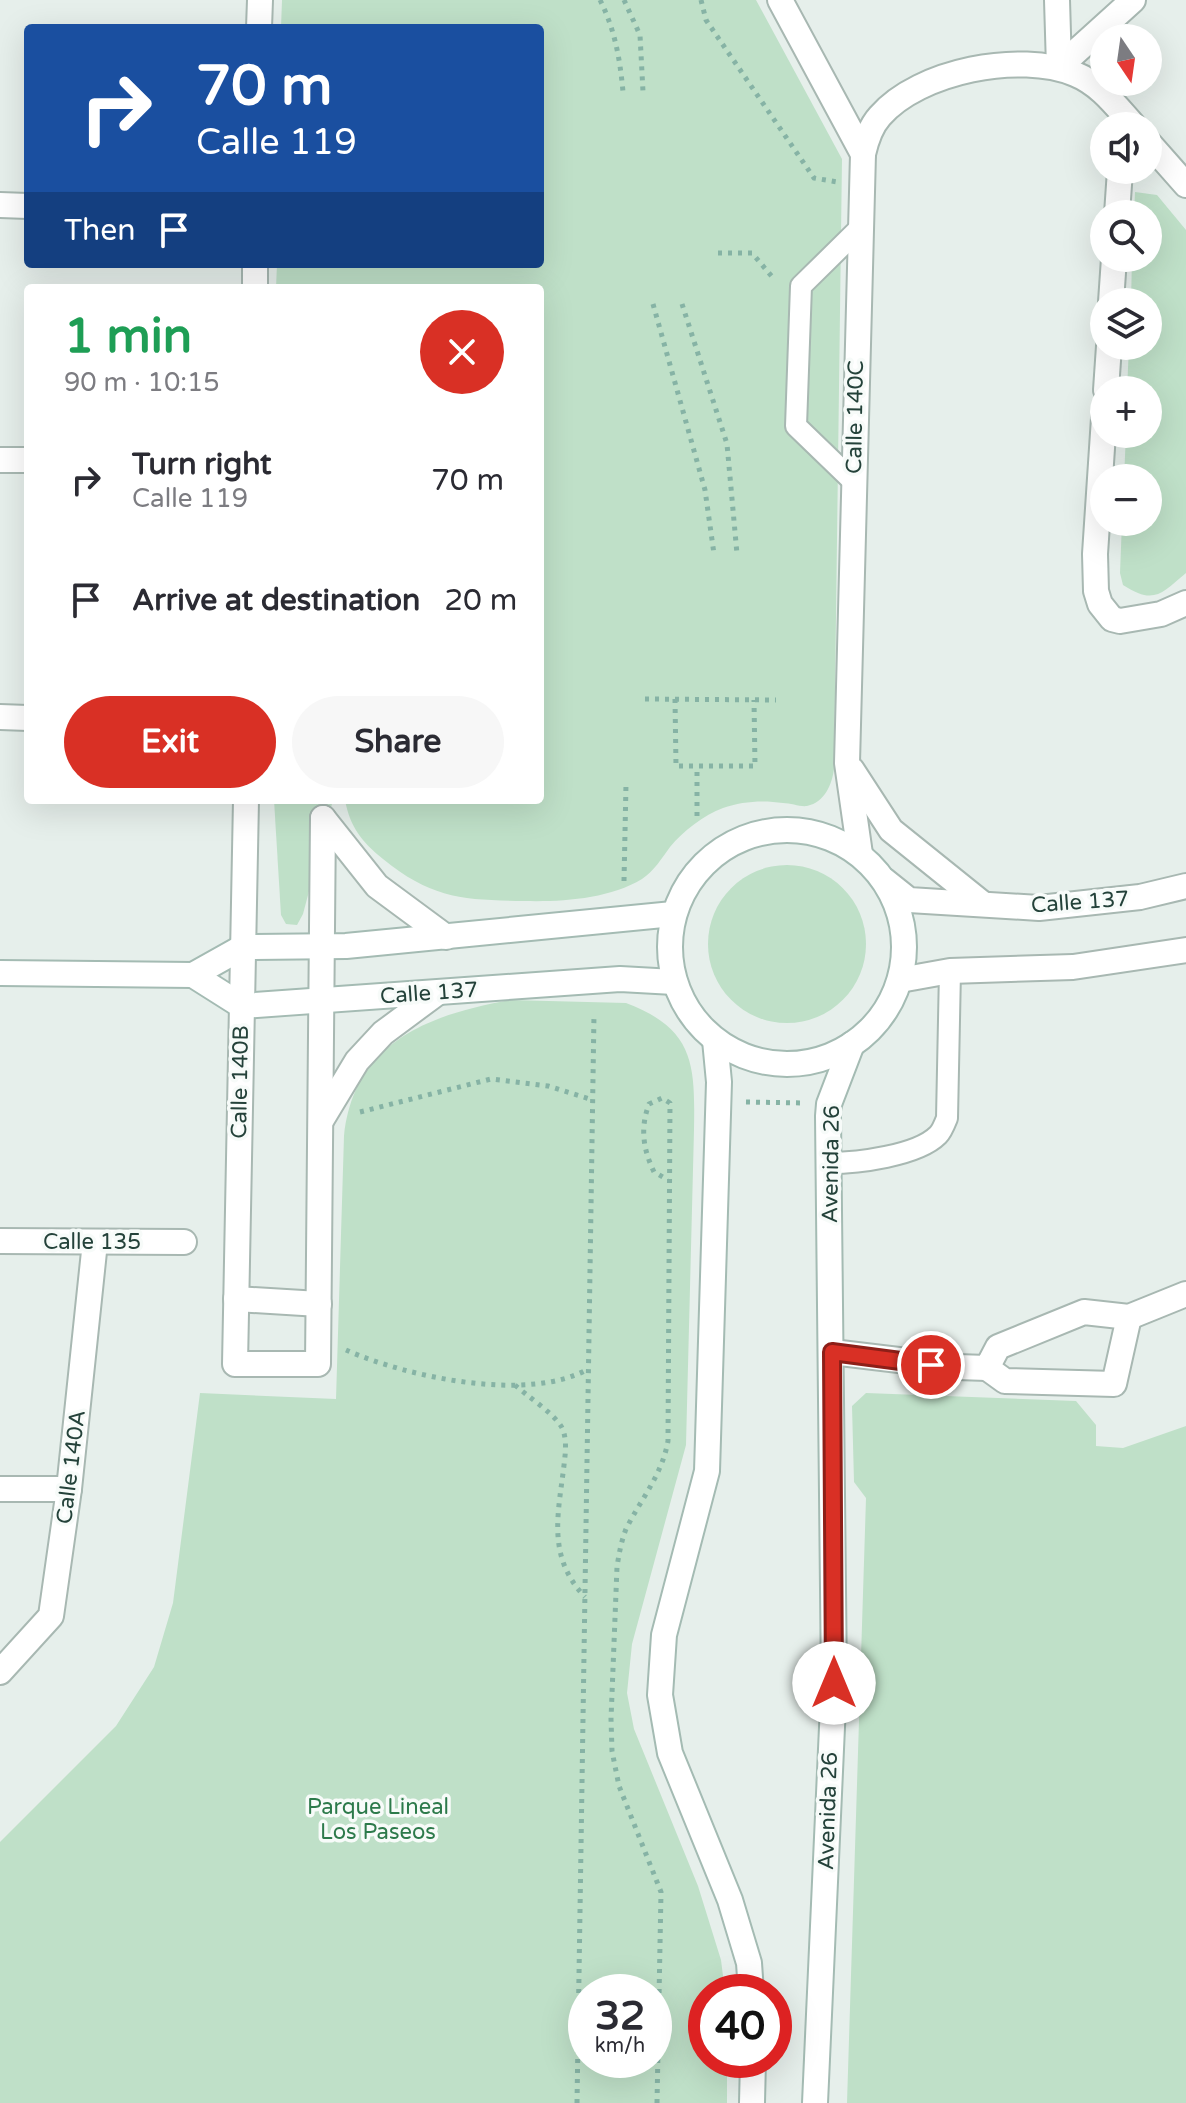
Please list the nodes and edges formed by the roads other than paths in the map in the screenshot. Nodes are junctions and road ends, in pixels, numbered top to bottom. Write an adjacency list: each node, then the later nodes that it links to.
1 (260, 0): 5 (street)
2 (780, 0): 8 (street)
3 (1057, 0): 6 (street)
4 (1133, 0): 6 (street)
5 (259, 24)
6 (1059, 67): 7 (street); 8 (street)
7 (1117, 112)
8 (863, 154): 13 (street, Calle 140C)
9 (1162, 158): 10 (street)
10 (1186, 185)
11 (0, 205): 12 (street)
12 (24, 206)
13 (860, 228): 17 (street, Calle 140C); 17 (lane)
14 (1102, 448): 18 (street)
15 (0, 460): 16 (street)
16 (24, 460)
17 (854, 482): 21 (street, Calle 140C)
18 (1186, 603)
19 (0, 717): 20 (street)
20 (24, 718)
21 (847, 763): 23 (street, Calle 140C); 26 (street)
22 (246, 804): 29 (street, Calle 140B)
23 (860, 854): 24 (street); 27 (street)
24 (884, 880): 26 (street, Calle 137); 35 (street)
25 (1186, 886): 26 (street, Calle 137)
26 (983, 904)
27 (673, 914): 28 (street); 36 (street)
28 (446, 937): 30 (street); 30 (street)
29 (243, 947): 30 (street); 34 (street); 39 (street, Calle 140B)
30 (322, 947): 38 (street)
31 (1186, 950): 32 (street)
32 (950, 971): 35 (street); 43 (lane)
33 (0, 973): 34 (street)
34 (193, 975): 39 (street)
35 (900, 980): 41 (street)
36 (674, 982): 37 (street, Calle 137); 40 (street)
37 (437, 993): 38 (street, Calle 137); 42 (street)
38 (323, 1002): 39 (street, Calle 137); 42 (street)
39 (242, 1006): 48 (street, Calle 140B)
40 (715, 1040): 41 (street); 56 (street)
41 (852, 1044): 43 (street, Avenida 26)
42 (321, 1121): 49 (street)
43 (829, 1163): 51 (street, Avenida 26)
44 (0, 1241): 45 (street, Calle 135)
45 (95, 1242): 46 (street, Calle 135); 54 (street, Calle 140A)
46 (184, 1242)
47 (1186, 1294): 50 (street)
48 (236, 1299): 49 (street); 49 (street, Calle 140B)
49 (319, 1304)
50 (1129, 1317): 52 (street); 52 (street)
51 (832, 1352): 52 (street); 59 (street, Avenida 26)
52 (987, 1368)
53 (0, 1489): 54 (street)
54 (69, 1489): 55 (street, Calle 140A)
55 (0, 1672)
56 (750, 1974)
57 (753, 2078): 58 (street)
58 (752, 2103)
59 (815, 2103)

